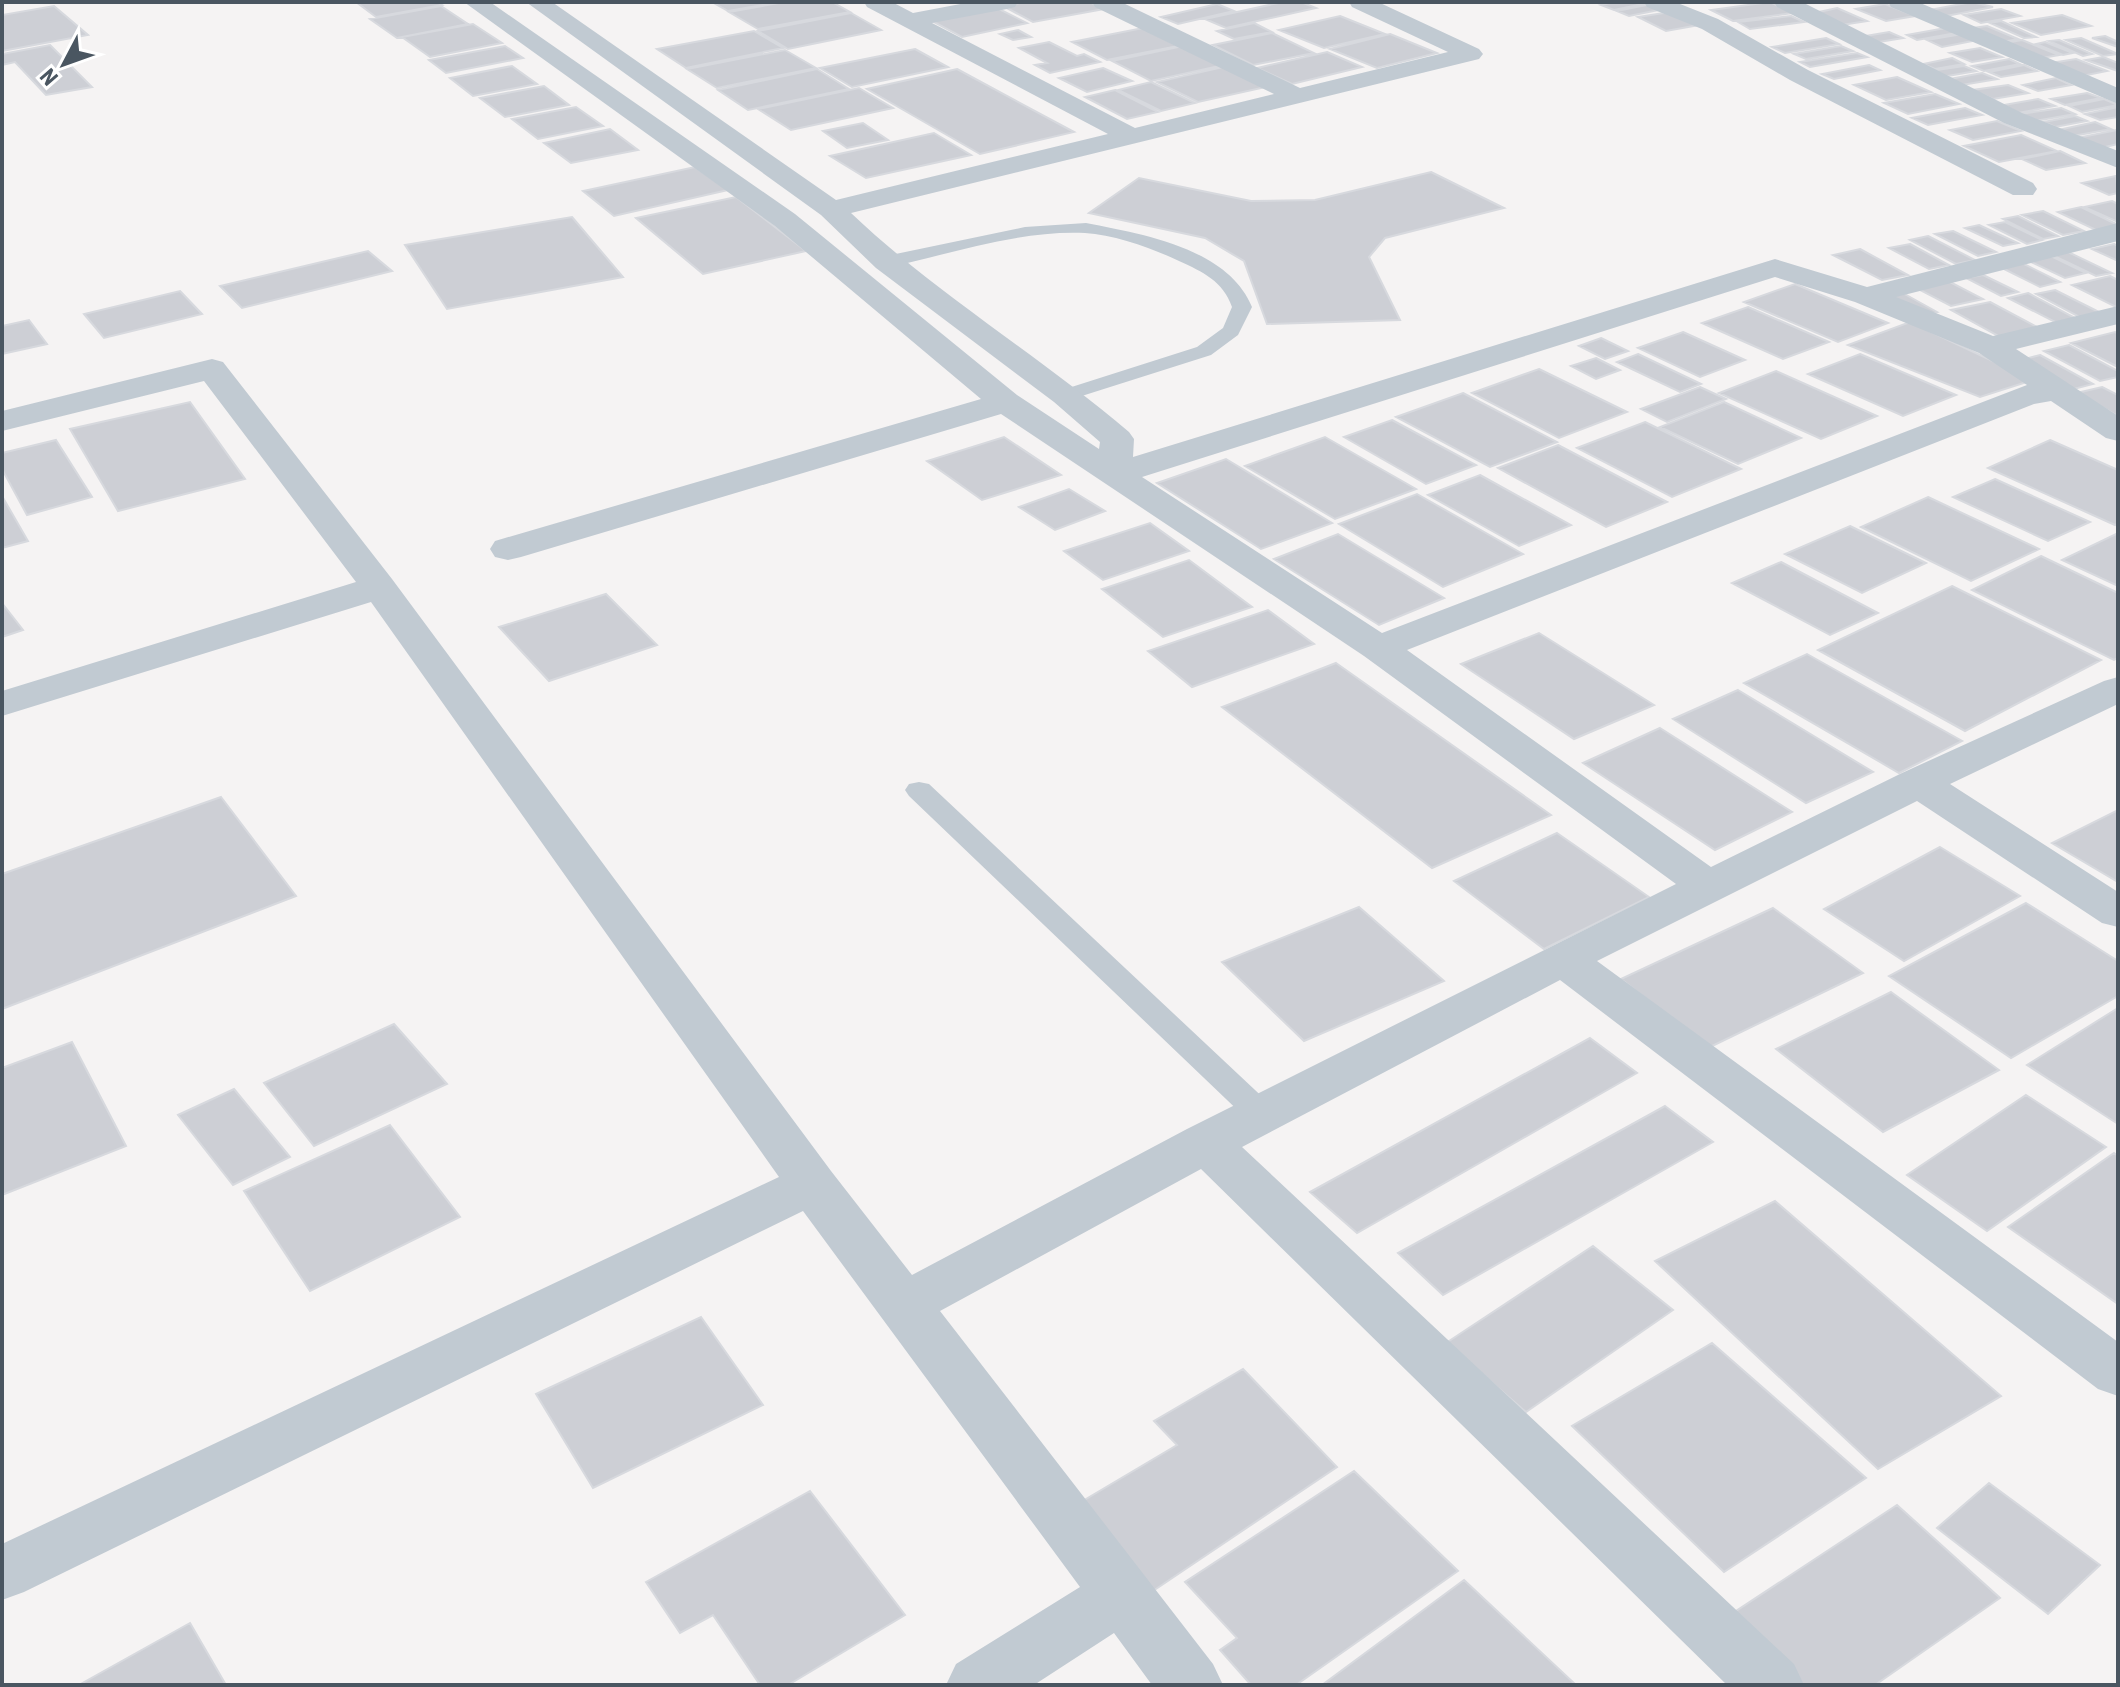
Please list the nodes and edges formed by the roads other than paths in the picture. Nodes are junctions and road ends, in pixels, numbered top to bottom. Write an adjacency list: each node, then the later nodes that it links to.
1 (537, 2): 16 (street)
2 (875, 2): 10 (street)
3 (1007, 2): 10 (street)
4 (1103, 2): 11 (street)
5 (1360, 2): 11 (street)
6 (1655, 2): 15 (street)
7 (1785, 2): 14 (street)
8 (1899, 2): 12 (street)
9 (488, 4): 24 (street)
10 (911, 20): 13 (street)
11 (1299, 97): 13 (street)
12 (2118, 97)
13 (1133, 137): 16 (street)
14 (2118, 160)
15 (2023, 189)
16 (831, 209): 18 (street)
17 (2118, 232): 19 (street)
18 (886, 262): 23 (street); 23 (lane)
19 (1866, 296): 21 (street); 27 (street)
20 (2118, 315): 21 (street)
21 (1990, 346): 22 (street)
22 (2057, 390): 26 (street); 30 (street)
23 (1066, 395): 27 (street)
24 (1005, 402): 27 (street); 28 (street)
25 (2, 421): 29 (street)
26 (2118, 431)
27 (1114, 474): 30 (street)
28 (508, 549)
29 (379, 587): 32 (street); 40 (street)
30 (1378, 648): 35 (street)
31 (2118, 689): 33 (street)
32 (2, 704)
33 (1917, 782): 35 (street); 36 (street)
34 (919, 790): 38 (lane)
35 (1709, 887): 37 (street)
36 (2118, 913)
37 (1565, 960): 38 (street); 42 (street)
38 (1260, 1113): 39 (street)
39 (1205, 1142): 41 (street); 47 (street)
40 (812, 1184): 41 (street); 43 (street)
41 (904, 1305): 44 (street)
42 (2118, 1373)
43 (2, 1573)
44 (1122, 1594): 45 (street); 46 (street)
45 (979, 1685)
46 (1190, 1685)
47 (1771, 1685)

